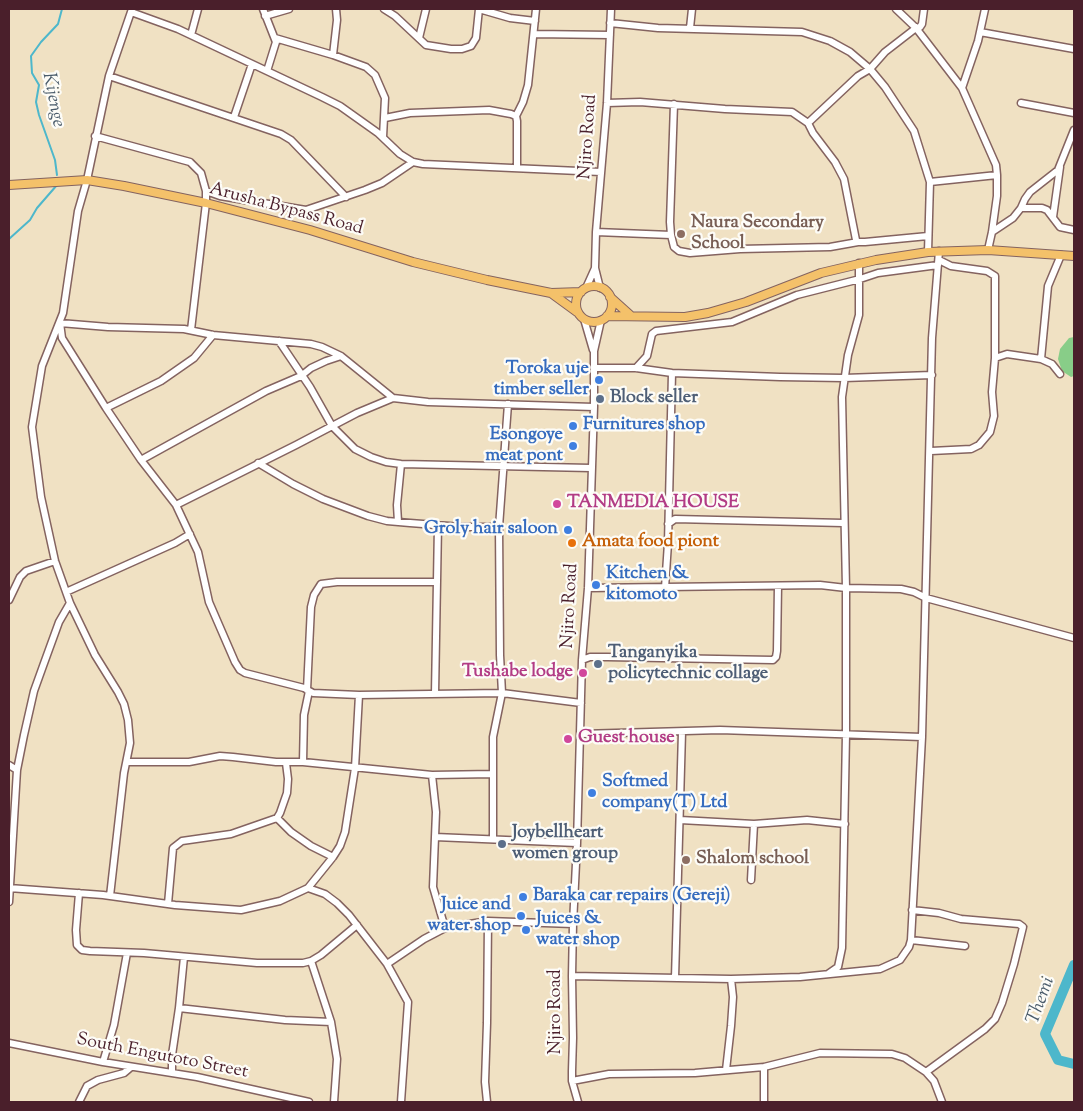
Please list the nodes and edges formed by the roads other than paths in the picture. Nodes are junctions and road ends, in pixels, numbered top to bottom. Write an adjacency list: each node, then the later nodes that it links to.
1 (198, 9): 21 (street)
2 (289, 9): 14 (street)
3 (336, 9): 25 (street)
4 (384, 9): 24 (street)
5 (426, 9): 24 (street)
6 (479, 9): 15 (street); 24 (street)
7 (536, 9): 15 (street)
8 (611, 9): 16 (street, Njiro Road)
9 (692, 9): 17 (street)
10 (896, 9): 18 (street)
11 (924, 9): 18 (street)
12 (985, 9): 19 (street)
13 (132, 10): 21 (street); 32 (street)
14 (264, 12): 23 (street)
15 (535, 22): 20 (street)
16 (610, 23): 17 (street); 22 (street, Njiro Road)
17 (690, 28): 30 (street)
18 (916, 28): 30 (street); 33 (street)
19 (980, 32): 26 (street); 33 (street)
20 (534, 34): 22 (street); 38 (street)
21 (192, 35): 29 (street)
22 (610, 35): 34 (street, Njiro Road)
23 (275, 38): 27 (street); 31 (street)
24 (419, 38)
25 (334, 42): 27 (street); 28 (street)
26 (1074, 49)
27 (319, 51): 28 (street)
28 (333, 55): 40 (street)
29 (252, 64): 31 (street); 39 (street)
30 (870, 69): 41 (street); 51 (street)
31 (267, 72): 44 (street)
32 (108, 76): 39 (street); 43 (street)
33 (962, 88): 49 (street)
34 (607, 102): 36 (street); 48 (street, Njiro Road)
35 (1021, 103): 37 (street)
36 (674, 104): 41 (street); 61 (street)
37 (1074, 113)
38 (516, 116): 40 (street); 47 (street)
39 (234, 117): 54 (street)
40 (385, 118): 44 (street)
41 (808, 123): 63 (street)
42 (1074, 130): 46 (street)
43 (95, 136): 50 (street); 53 (street)
44 (383, 137): 45 (street)
45 (413, 162): 47 (street); 54 (street)
46 (1060, 164): 56 (street); 57 (street)
47 (517, 168): 48 (street)
48 (601, 172): 59 (street, Njiro Road)
49 (997, 175): 51 (street); 60 (street)
50 (87, 180): 52 (main road, Arusha Bypass Road); 55 (main road, Arusha Bypass Road); 81 (street)
51 (930, 182): 62 (street)
52 (9, 185)
53 (206, 191): 54 (street); 55 (street)
54 (346, 197)
55 (206, 203): 75 (main road, Arusha Bypass Road); 82 (street)
56 (1022, 208): 57 (street); 60 (street)
57 (1053, 218): 58 (street)
58 (1074, 230)
59 (596, 232): 61 (street); 71 (street, Njiro Road)
60 (992, 232): 64 (street)
61 (671, 236): 63 (street)
62 (928, 236): 63 (street); 66 (street)
63 (858, 242)
64 (988, 250): 65 (main road); 67 (main road)
65 (939, 251): 66 (main road); 70 (street)
66 (928, 252): 69 (main road)
67 (1061, 255): 68 (main road); 88 (street)
68 (1074, 256)
69 (859, 263): 72 (street); 78 (main road)
70 (939, 263): 72 (street); 87 (street); 93 (street)
71 (595, 268): 73 (street, Njiro Road); 74 (street, Njiro Road)
72 (860, 279): 90 (street); 95 (street)
73 (600, 288): 74 (main road, Arusha Bypass Road); 76 (main road)
74 (583, 290): 75 (main road, Arusha Bypass Road); 77 (main road)
75 (551, 293): 77 (main road, Arusha Bypass Road)
76 (610, 297): 78 (main road); 79 (main road)
77 (578, 312): 80 (main road, Arusha Bypass Road)
78 (630, 315): 79 (main road)
79 (604, 318): 80 (main road); 85 (street, Njiro Road)
80 (584, 319): 85 (street, Njiro Road)
81 (60, 323): 82 (street); 99 (street); 114 (street)
82 (191, 330): 83 (street)
83 (212, 335): 84 (street); 99 (street)
84 (279, 341): 86 (street); 94 (street)
85 (594, 351): 89 (street, Njiro Road)
86 (341, 356): 94 (street); 96 (street)
87 (995, 358): 88 (street); 101 (street)
88 (1041, 359): 92 (street)
89 (594, 368): 90 (street); 98 (street, Njiro Road)
90 (636, 368): 91 (street)
91 (672, 373): 95 (street); 110 (street)
92 (1060, 374)
93 (932, 375): 95 (street); 101 (street)
94 (301, 376): 100 (street); 102 (street)
95 (844, 378): 109 (street)
96 (393, 398): 97 (street); 100 (street)
97 (508, 404): 98 (street); 105 (street)
98 (594, 407): 106 (street, Njiro Road)
99 (106, 408): 102 (street)
100 (332, 426): 103 (street); 104 (street)
101 (931, 451): 121 (street)
102 (141, 460): 107 (street)
103 (258, 463): 107 (street); 108 (street)
104 (401, 464): 105 (street); 108 (street)
105 (503, 466): 106 (street); 112 (street)
106 (592, 468): 117 (street, Njiro Road)
107 (176, 505): 113 (street)
108 (398, 522): 111 (street)
109 (843, 523): 110 (street); 119 (street)
110 (668, 524): 118 (street)
111 (438, 525): 112 (street); 115 (street)
112 (500, 527): 127 (street)
113 (190, 534): 120 (street); 126 (street)
114 (55, 561): 120 (street); 122 (street)
115 (436, 582): 126 (street); 128 (street)
116 (778, 586): 118 (street); 119 (street); 125 (street)
117 (588, 588): 118 (street); 125 (street, Njiro Road)
118 (665, 588)
119 (846, 588): 121 (street); 133 (street)
120 (66, 592): 123 (street)
121 (926, 598): 124 (street); 134 (street)
122 (9, 600)
123 (70, 603): 135 (street); 140 (street)
124 (1074, 638)
125 (582, 660): 130 (street, Njiro Road)
126 (308, 691): 129 (street); 136 (street)
127 (502, 693): 128 (street); 130 (street); 141 (street)
128 (435, 694): 129 (street)
129 (359, 695): 139 (street)
130 (581, 703): 132 (street, Njiro Road)
131 (682, 732): 132 (street); 133 (street); 144 (street)
132 (581, 734): 149 (street, Njiro Road)
133 (846, 734): 134 (street); 146 (street)
134 (922, 737): 158 (street)
135 (127, 762): 137 (street); 155 (street)
136 (303, 762): 137 (street); 139 (street)
137 (286, 763): 143 (street)
138 (9, 765): 140 (street)
139 (356, 768): 142 (street); 150 (street)
140 (17, 770): 152 (street)
141 (493, 774): 142 (street); 148 (street)
142 (432, 775): 147 (street)
143 (276, 818): 150 (street); 157 (street)
144 (680, 820): 145 (street); 171 (street)
145 (754, 824): 146 (street); 151 (street)
146 (846, 824): 169 (street)
147 (435, 837): 148 (street); 162 (street)
148 (493, 838): 149 (street)
149 (577, 843): 160 (street, Njiro Road)
150 (333, 857): 153 (street)
151 (751, 880)
152 (9, 888): 154 (street); 156 (street)
153 (308, 888): 157 (street); 161 (street)
154 (79, 893): 155 (street); 165 (street)
155 (110, 896): 157 (street)
156 (9, 902)
157 (168, 904)
158 (912, 910): 163 (street); 180 (street)
159 (488, 921): 160 (street); 162 (street); 188 (street)
160 (573, 924): 170 (street, Njiro Road)
161 (356, 925): 167 (street); 168 (street)
162 (445, 928): 168 (street)
163 (911, 940): 164 (street); 169 (street)
164 (965, 946)
165 (127, 953): 166 (street); 176 (street)
166 (184, 957): 167 (street); 173 (street)
167 (311, 961): 174 (street)
168 (387, 964): 187 (street)
169 (828, 974): 172 (street)
170 (572, 976): 171 (street); 182 (street, Njiro Road)
171 (675, 978): 172 (street)
172 (731, 979): 179 (street)
173 (180, 1008): 174 (street); 181 (street)
174 (331, 1022): 186 (street)
175 (9, 1043): 176 (street, South Engutoto Street)
176 (104, 1062): 177 (street, South Engutoto Street)
177 (131, 1067): 181 (street, South Engutoto Street); 184 (street)
178 (764, 1067): 179 (street); 180 (street); 190 (street)
179 (726, 1070): 182 (street)
180 (926, 1072): 191 (street)
181 (172, 1073): 183 (street, South Engutoto Street)
182 (572, 1081): 189 (street, Njiro Road)
183 (283, 1100): 185 (street, South Engutoto Street)
184 (79, 1102)
185 (309, 1102)
186 (334, 1102)
187 (401, 1102)
188 (487, 1102)
189 (578, 1102)
190 (764, 1102)
191 (942, 1102)

